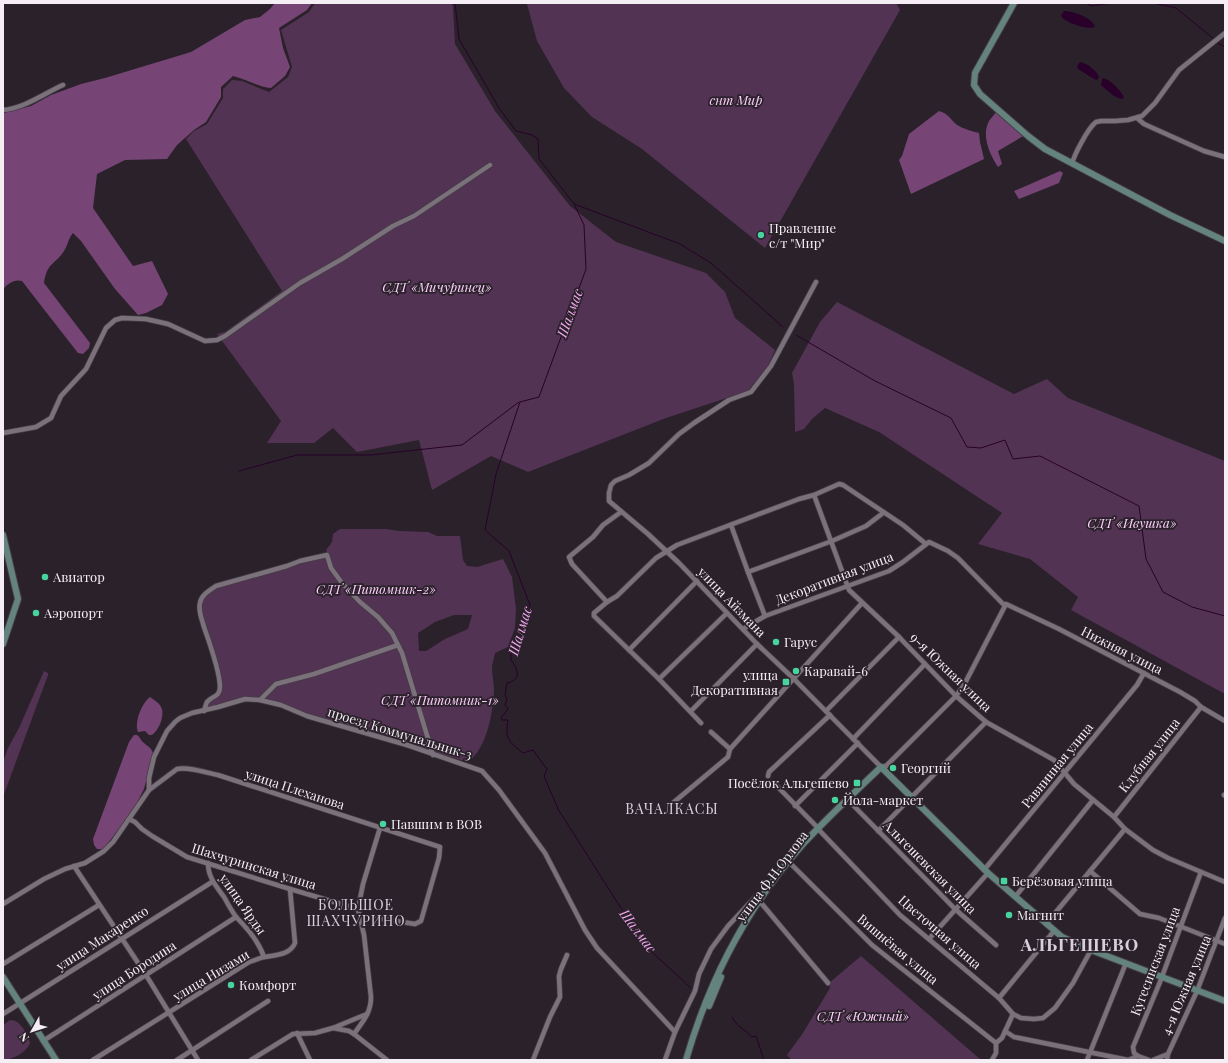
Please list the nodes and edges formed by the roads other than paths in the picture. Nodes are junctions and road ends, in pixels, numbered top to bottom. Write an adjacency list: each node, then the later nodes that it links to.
1 (1014, 3): 7 (street)
2 (1225, 33): 5 (street)
3 (62, 85): 4 (street)
4 (3, 110)
5 (1137, 118): 6 (street); 7 (street)
6 (1225, 157)
7 (1072, 164): 9 (street)
8 (490, 165): 11 (street)
9 (1225, 241)
10 (816, 282): 13 (street, улица Айзмана)
11 (3, 433)
12 (814, 495): 14 (street, Нижняя улица); 15 (street); 17 (street, 9-я Южная улица)
13 (621, 512): 19 (street, улица Айзмана); 23 (street)
14 (883, 513): 17 (street); 18 (street, Нижняя улица)
15 (732, 525): 19 (street); 20 (street)
16 (3, 535): 30 (street)
17 (832, 541): 20 (street); 22 (street, 9-я Южная улица)
18 (927, 543): 22 (street, Декоративная улица); 25 (street, Нижняя улица)
19 (668, 552): 21 (street, улица Айзмана); 23 (street)
20 (748, 572): 27 (street)
21 (697, 581): 26 (street, улица Айзмана); 33 (street)
22 (847, 586): 24 (street, 9-я Южная улица); 27 (street, Декоративная улица)
23 (607, 602): 33 (street)
24 (862, 603): 29 (street, 9-я Южная улица); 37 (street)
25 (1005, 605): 35 (street, Нижняя улица); 38 (street)
26 (727, 613): 28 (street, улица Айзмана); 36 (street)
27 (766, 616): 28 (street, Декоративная улица)
28 (743, 629): 31 (street, улица Айзмана)
29 (899, 637): 34 (street, 9-я Южная улица); 43 (street)
30 (3, 644)
31 (757, 644): 37 (street, улица Айзмана); 42 (street)
32 (398, 645): 39 (street); 41 (street); 51 (street)
33 (629, 650): 36 (street)
34 (925, 664): 38 (street, 9-я Южная улица); 48 (street)
35 (1144, 674): 40 (street, Нижняя улица); 53 (street, Равнинная улица)
36 (659, 679): 42 (street)
37 (794, 679): 43 (street, улица Айзмана); 50 (street)
38 (956, 696): 45 (street, 9-я Южная улица); 52 (street)
39 (260, 700): 41 (street, проезд Коммунальник-3); 51 (street, проезд Коммунальник-3)
40 (1201, 707): 44 (street, Нижняя улица); 62 (street, Клубная улица)
41 (204, 711): 56 (street, проезд Коммунальник-3)
42 (691, 712): 46 (street)
43 (828, 713): 48 (street, улица Айзмана); 54 (street)
44 (1225, 721)
45 (986, 722): 53 (street, 9-я Южная улица); 57 (street)
46 (702, 723)
47 (711, 732): 50 (street)
48 (853, 739): 49 (street, улица Айзмана)
49 (858, 743): 52 (street, улица Айзмана); 61 (street)
50 (730, 749): 59 (street)
51 (433, 755): 114 (street, проезд Коммунальник-3)
52 (883, 767): 57 (street, улица Айзмана); 60 (street, улица Ф.Н.Орлова); 66 (street, улица Ф.Н.Орлова)
53 (1064, 774): 58 (street, 9-я Южная улица); 71 (street, Равнинная улица)
54 (768, 776)
55 (774, 783): 61 (street, Цветочная улица)
56 (149, 790): 63 (street, проезд Коммунальник-3); 64 (street, улица Плеханова)
57 (912, 797): 67 (street); 71 (street, улица Айзмана)
58 (1093, 800): 62 (street, 9-я Южная улица); 77 (street)
59 (674, 802)
60 (850, 802): 66 (street, улица Ф.Н.Орлова); 67 (street, Альгешевская улица)
61 (795, 806): 66 (street, Цветочная улица)
62 (1114, 817): 65 (street, 9-я Южная улица)
63 (129, 819): 68 (street, Шахчуринская улица); 70 (street, проезд Коммунальник-3)
64 (380, 828): 81 (street); 84 (street, улица Плеханова)
65 (1125, 829): 72 (street); 73 (street, 9-я Южная улица)
66 (819, 830): 69 (street, улица Ф.Н.Орлова); 78 (street, улица Ф.Н.Орлова); 90 (street, Цветочная улица)
67 (878, 830): 82 (street, Альгешевская улица)
68 (208, 863): 74 (street, улица Ярды); 76 (street, Шахчуринская улица)
69 (791, 864): 78 (street, улица Ф.Н.Орлова); 118 (street, Вишнёвая улица)
70 (74, 866): 79 (street, проезд Коммунальник-3); 80 (street)
71 (986, 871): 77 (street, улица Айзмана); 82 (street, Равнинная улица)
72 (1090, 871): 86 (street); 87 (street)
73 (1201, 872): 75 (street, 9-я Южная улица); 87 (street, Кугесинская улица)
74 (212, 882): 83 (street, улица Ярды); 89 (street, улица Макаренко)
75 (1225, 882)
76 (290, 889): 81 (street, Шахчуринская улица); 96 (street, улица Низами)
77 (1015, 897): 86 (street, улица Айзмана)
78 (761, 899): 102 (street); 114 (street); 132 (street, улица Ф.Н.Орлова); 133 (street, улица Ф.Н.Орлова)
79 (3, 904)
80 (99, 905): 89 (street); 98 (street)
81 (358, 909): 84 (street)
82 (955, 909): 90 (street, Равнинная улица); 93 (street, Альгешевская улица)
83 (236, 917): 96 (street, улица Ярды); 99 (street, улица Бородина)
84 (360, 917): 110 (street)
85 (1225, 918): 91 (street, 4-я Южная улица)
86 (1046, 924): 88 (street, улица Айзмана)
87 (1181, 927): 91 (street); 101 (street, Кугесинская улица)
88 (1054, 931): 94 (street, улица Айзмана); 104 (street)
89 (121, 939): 99 (street); 107 (street, улица Макаренко)
90 (929, 940): 104 (street, Цветочная улица)
91 (1217, 941): 92 (street); 103 (street, 4-я Южная улица)
92 (1225, 944)
93 (996, 945)
94 (1091, 950): 97 (street, улица Айзмана); 111 (street)
95 (567, 955): 130 (street)
96 (264, 957): 108 (street, улица Низами)
97 (1126, 963): 101 (street, улица Айзмана); 120 (street)
98 (3, 964)
99 (146, 976): 108 (street); 117 (street, улица Бородина)
100 (3, 977): 107 (street)
101 (1162, 978): 103 (street, улица Айзмана); 121 (street, Кугесинская улица)
102 (828, 983)
103 (1197, 991): 106 (street, улица Айзмана); 122 (street, 4-я Южная улица)
104 (998, 998): 111 (street, Цветочная улица)
105 (268, 1001): 119 (street)
106 (1225, 1001)
107 (20, 1004): 109 (street, улица Макаренко); 117 (street)
108 (169, 1013): 119 (street); 124 (street, улица Низами)
109 (3, 1014)
110 (368, 1014): 112 (street); 116 (street)
111 (1013, 1014): 113 (street)
112 (333, 1028): 115 (street); 116 (street)
113 (1005, 1031): 118 (street); 120 (street)
114 (676, 1032): 131 (street)
115 (297, 1033): 127 (street); 128 (street)
116 (354, 1034): 129 (street)
117 (43, 1041): 123 (street)
118 (996, 1043): 134 (street)
119 (192, 1050): 125 (street); 126 (street)
120 (1089, 1051): 135 (street); 136 (street)
121 (1138, 1056): 136 (street); 137 (street)
122 (1168, 1057): 138 (street)
123 (56, 1060)
124 (93, 1060)
125 (177, 1060)
126 (198, 1060)
127 (252, 1060)
128 (310, 1060)
129 (387, 1060)
130 (533, 1060)
131 (665, 1060)
132 (686, 1060)
133 (690, 1060)
134 (992, 1060)
135 (1086, 1060)
136 (1128, 1060)
137 (1149, 1060)
138 (1153, 1060)

